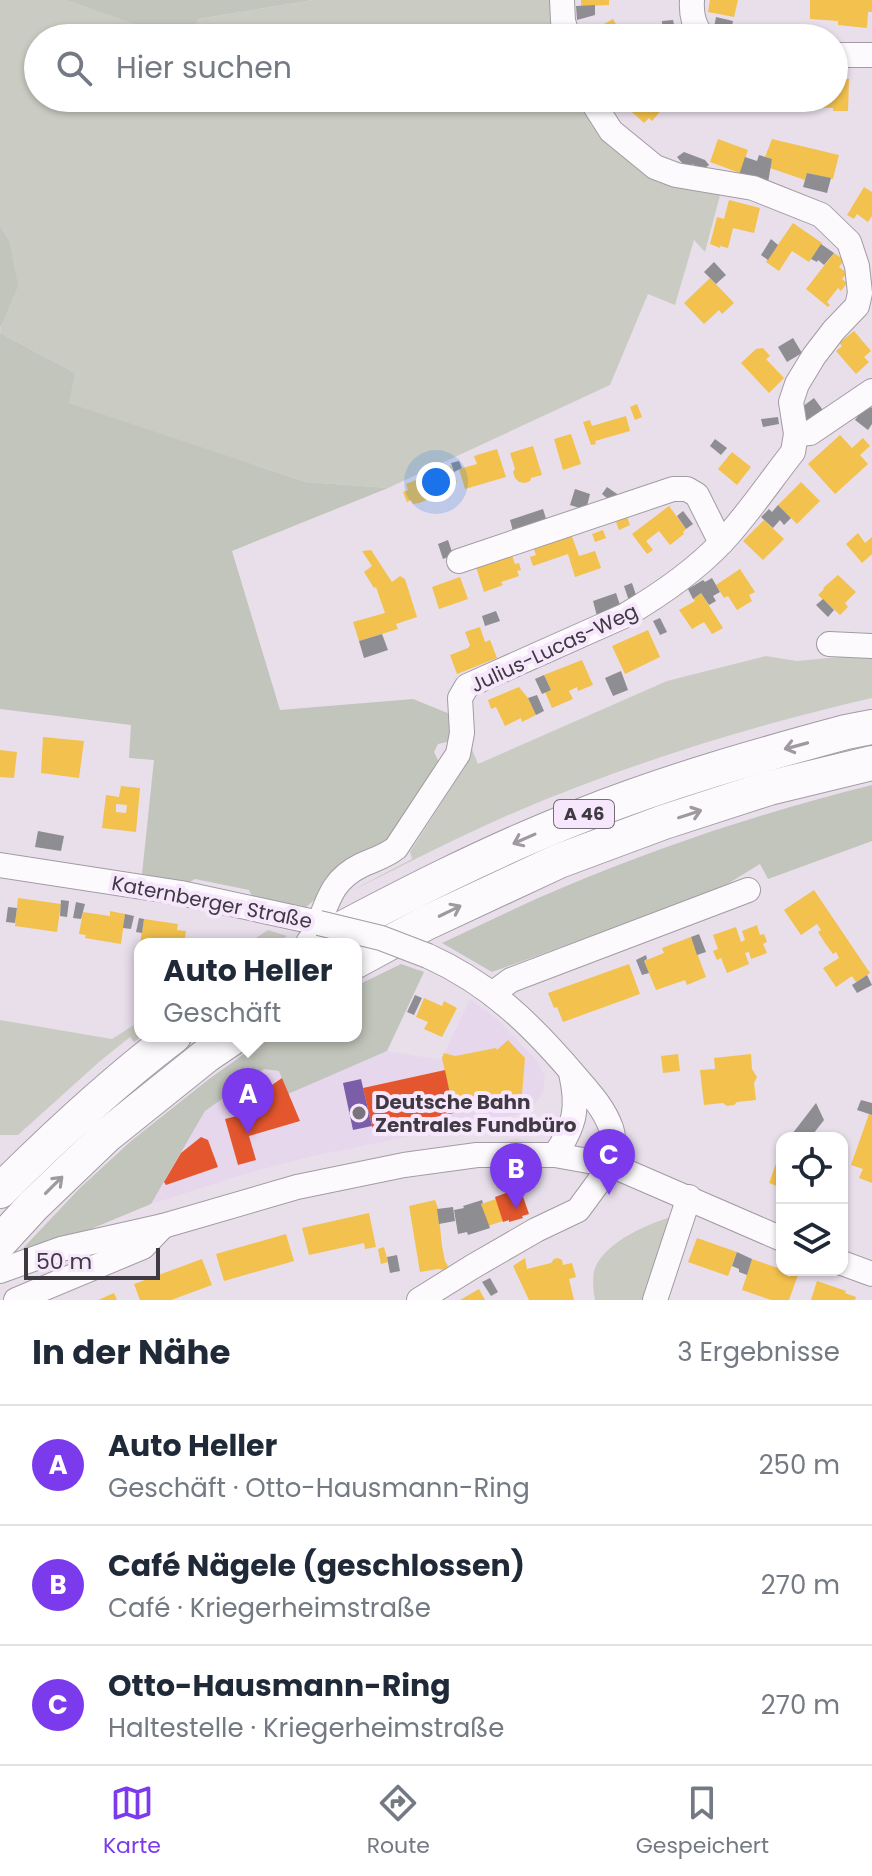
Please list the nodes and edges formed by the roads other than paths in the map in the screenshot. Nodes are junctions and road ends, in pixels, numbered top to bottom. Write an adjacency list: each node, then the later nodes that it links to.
1 (562, 0): 3 (street)
2 (692, 0): 4 (street)
3 (564, 24)
4 (694, 24)
5 (848, 55): 6 (street)
6 (872, 55)
7 (599, 112): 9 (street, Julius-Lucas-Weg)
8 (872, 391): 9 (street)
9 (796, 434): 10 (street, Julius-Lucas-Weg)
10 (721, 543): 11 (street); 18 (street, Julius-Lucas-Weg)
11 (459, 561)
12 (829, 644): 13 (street)
13 (872, 646)
14 (872, 727): 18 (highway, A 46, one-way to 18)
15 (872, 763): 19 (highway, A 46, one-way to 15)
16 (0, 865): 18 (street, Katernberger Straße)
17 (748, 890): 20 (street)
18 (316, 934): 20 (street, Katernberger Straße, bridge)
19 (362, 958)
20 (492, 994): 23 (street, Katernberger Straße)
21 (226, 1042): 30 (highway, one-way to 21)
22 (161, 1046): 26 (highway)
23 (571, 1071): 24 (street); 25 (street, Katernberger Straße)
24 (555, 1155): 25 (street); 28 (street)
25 (611, 1165): 27 (street); 35 (street)
26 (0, 1191)
27 (689, 1197): 29 (street); 36 (street)
28 (163, 1226): 32 (street); 34 (street)
29 (776, 1236)
30 (0, 1242)
31 (848, 1265): 33 (street)
32 (0, 1271)
33 (872, 1274)
34 (16, 1300)
35 (419, 1300)
36 (655, 1300)

